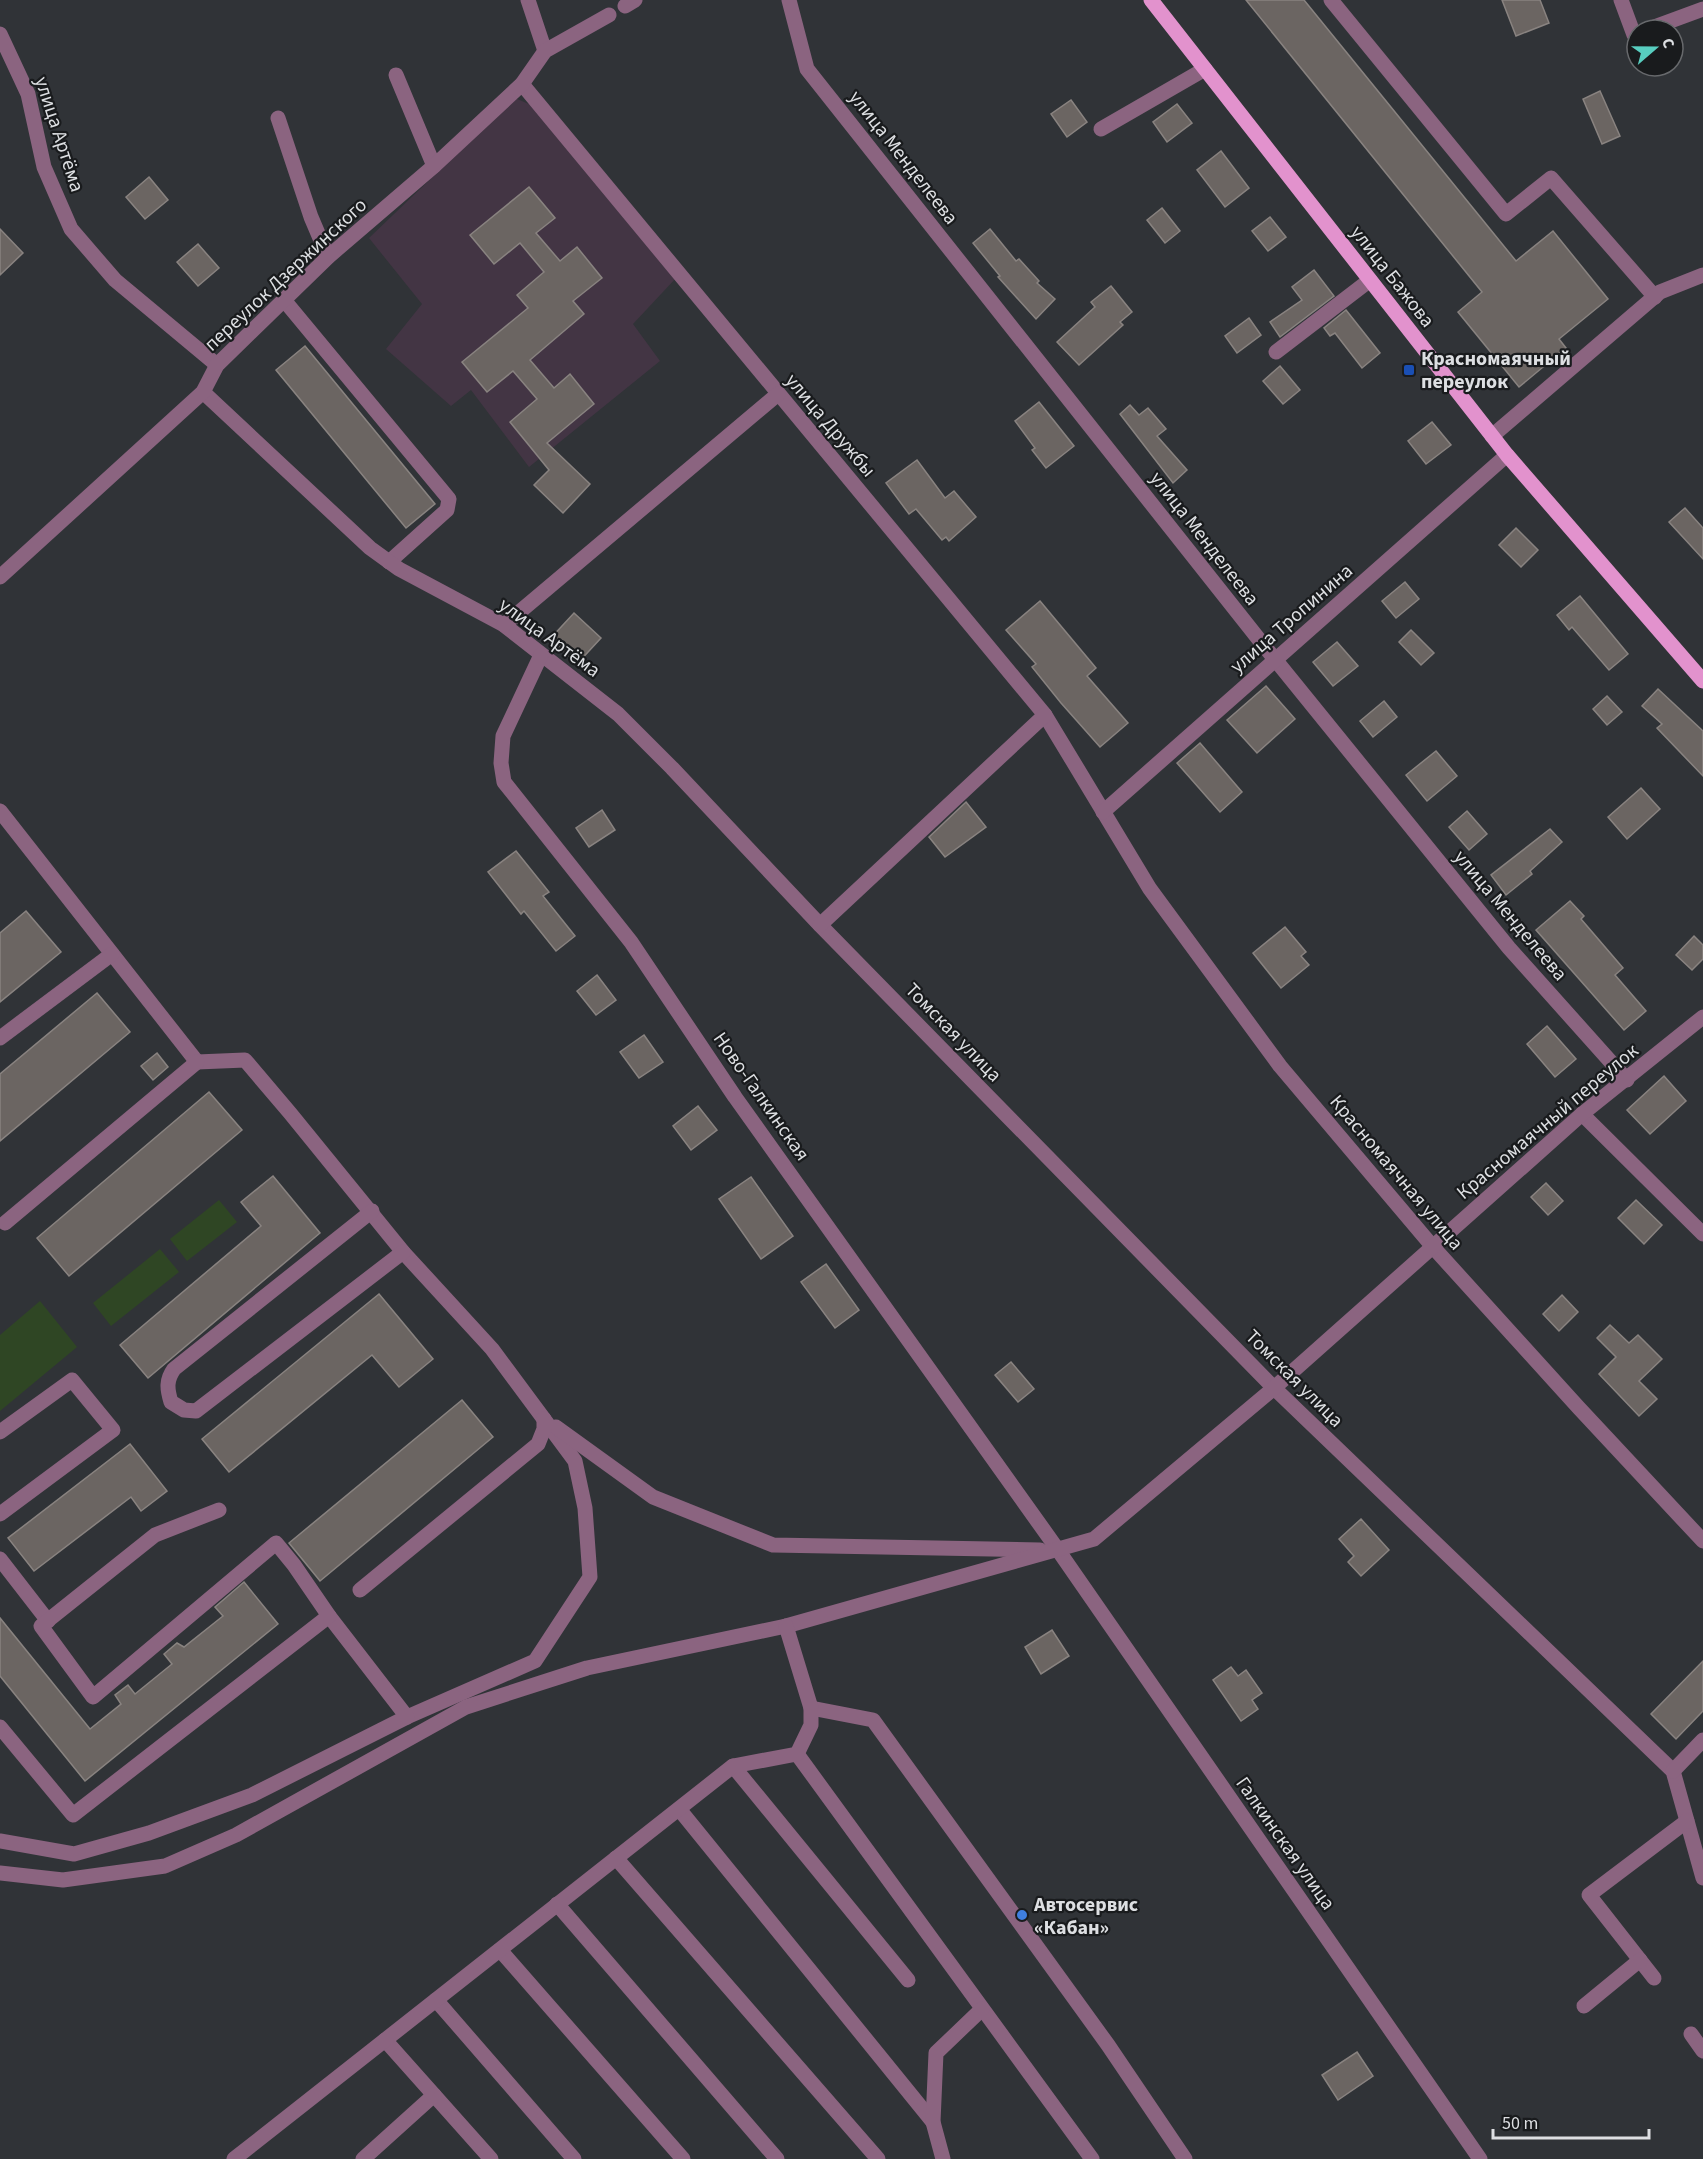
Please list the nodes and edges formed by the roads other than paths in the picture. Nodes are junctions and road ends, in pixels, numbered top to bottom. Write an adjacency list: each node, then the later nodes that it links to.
1 (528, 0): 11 (street)
2 (789, 0): 33 (street, улица Менделеева)
3 (1151, 0): 12 (main road, улица Бажова)
4 (1330, 0): 21 (street)
5 (1621, 0): 8 (street)
6 (1703, 9): 9 (street)
7 (609, 15): 11 (street, переулок Дзержинского)
8 (1628, 18)
9 (1679, 18)
10 (0, 34): 24 (street, улица Артёма)
11 (545, 51): 14 (street, переулок Дзержинского)
12 (1205, 69): 16 (street); 20 (main road, улица Бажова)
13 (396, 75): 17 (street)
14 (522, 84): 17 (street, переулок Дзержинского); 26 (street, улица Дружбы)
15 (278, 118): 18 (street)
16 (1101, 129)
17 (435, 166): 18 (street, переулок Дзержинского)
18 (328, 257): 22 (street, переулок Дзержинского)
19 (1703, 275): 21 (street)
20 (1370, 280): 23 (street); 27 (main road, улица Бажова)
21 (1655, 297): 27 (street)
22 (284, 300): 24 (street, переулок Дзержинского); 29 (street)
23 (1276, 352)
24 (217, 365): 25 (street, переулок Дзержинского)
25 (203, 392): 29 (street, улица Артёма); 30 (street, переулок Дзержинского)
26 (778, 394): 31 (street); 35 (street, улица Дружбы)
27 (1492, 436): 28 (main road, улица Бажова)
28 (1507, 455): 33 (street, улица Тропинина); 34 (main road, улица Бажова)
29 (389, 562): 31 (street, улица Артёма)
30 (0, 577)
31 (504, 625): 32 (street, улица Артёма)
32 (541, 655): 38 (street, улица Артёма); 56 (street, Ново-Галкинская)
33 (1275, 660): 36 (street, улица Тропинина); 43 (street, улица Менделеева)
34 (1703, 681)
35 (1045, 715): 36 (street, улица Дружбы); 38 (street)
36 (1099, 806): 48 (street, Красномаячная улица)
37 (0, 812): 39 (street)
38 (820, 924): 50 (street, Томская улица)
39 (112, 954): 41 (street); 42 (street)
40 (1703, 1017): 43 (street, Красномаячный переулок)
41 (0, 1038)
42 (197, 1062): 45 (street); 46 (street)
43 (1627, 1080): 44 (street, Красномаячный переулок)
44 (1582, 1114): 47 (street); 48 (street, Красномаячный переулок)
45 (372, 1211): 49 (street); 49 (street)
46 (5, 1223)
47 (1703, 1234)
48 (1433, 1247): 50 (street, Красномаячный переулок); 55 (street, Красномаячная улица)
49 (403, 1252): 51 (street)
50 (1274, 1389): 56 (street, Красномаячный переулок); 68 (street, Томская улица)
51 (544, 1419): 56 (street); 58 (street); 63 (street)
52 (0, 1432): 54 (street)
53 (219, 1510): 60 (street)
54 (0, 1514)
55 (1703, 1541)
56 (1058, 1550): 61 (street, Красномаячный переулок); 98 (street, Галкинская улица)
57 (0, 1559): 60 (street)
58 (360, 1590)
59 (329, 1616): 60 (street); 63 (street); 64 (street)
60 (48, 1621)
61 (786, 1626): 62 (street); 73 (street, Красномаячный переулок)
62 (811, 1708): 66 (street); 97 (street)
63 (407, 1717): 71 (street)
64 (0, 1727)
65 (1703, 1740): 68 (street)
66 (797, 1754): 67 (street); 82 (street)
67 (733, 1767): 69 (street); 79 (street)
68 (1673, 1771): 70 (street)
69 (679, 1809): 72 (street); 87 (street)
70 (1687, 1821): 74 (street); 77 (street)
71 (0, 1841)
72 (616, 1858): 75 (street); 94 (street)
73 (0, 1873)
74 (1703, 1878)
75 (557, 1904): 76 (street); 93 (street)
76 (500, 1950): 80 (street); 92 (street)
77 (1640, 1960): 78 (street); 81 (street)
78 (1654, 1978)
79 (908, 1980)
80 (436, 2000): 84 (street); 91 (street)
81 (1584, 2006)
82 (982, 2009): 87 (street); 96 (street)
83 (1691, 2034): 85 (street)
84 (385, 2040): 86 (street); 89 (street)
85 (1703, 2051)
86 (434, 2095): 88 (street); 90 (street)
87 (933, 2122): 95 (street)
88 (486, 2157)
89 (234, 2159)
90 (363, 2159)
91 (574, 2159)
92 (683, 2159)
93 (777, 2159)
94 (878, 2159)
95 (943, 2159)
96 (1092, 2159)
97 (1185, 2159)
98 (1480, 2159)

